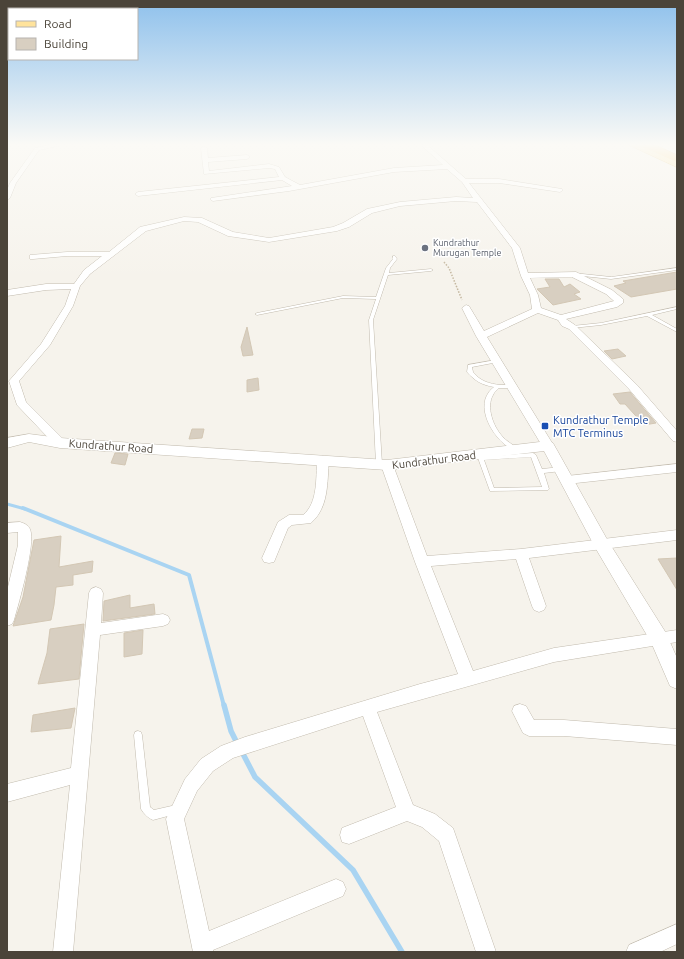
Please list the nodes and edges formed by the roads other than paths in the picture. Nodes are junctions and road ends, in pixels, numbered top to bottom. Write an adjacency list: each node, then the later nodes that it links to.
1 (12, 189): 8 (street)
2 (186, 189): 7 (street)
3 (286, 189): 9 (street)
4 (470, 189): 10 (street)
5 (552, 189): 6 (street)
6 (560, 190)
7 (138, 194)
8 (7, 198)
9 (213, 199)
10 (478, 200): 11 (street); 18 (street)
11 (109, 254): 12 (street); 19 (street)
12 (33, 257)
13 (394, 257): 16 (lane)
14 (677, 269): 17 (lane)
15 (431, 270): 16 (lane)
16 (386, 274): 21 (lane)
17 (573, 274): 18 (street); 27 (street)
18 (524, 276): 24 (street)
19 (76, 286): 20 (street); 32 (street)
20 (7, 293)
21 (377, 298): 25 (lane); 41 (lane)
22 (466, 308): 30 (street)
23 (677, 308): 26 (lane)
24 (537, 310): 27 (street); 30 (street)
25 (257, 314)
26 (648, 314): 28 (lane); 29 (lane)
27 (562, 318): 28 (street)
28 (572, 327): 35 (street)
29 (677, 331)
30 (481, 336): 31 (street)
31 (496, 361): 33 (street); 34 (lane)
32 (10, 380): 37 (street)
33 (511, 386): 34 (lane); 38 (street)
34 (497, 387): 39 (lane)
35 (677, 438)
36 (7, 442): 37 (street, Kundrathur Road)
37 (60, 443): 40 (street, Kundrathur Road)
38 (548, 446): 39 (street, Kundrathur Road); 44 (street)
39 (519, 450): 41 (street, Kundrathur Road)
40 (323, 460): 41 (street, Kundrathur Road); 49 (street)
41 (383, 465): 50 (street)
42 (677, 468): 44 (street)
43 (540, 471): 43 (lane); 44 (lane)
44 (564, 475): 47 (street)
45 (7, 528): 51 (street)
46 (677, 536): 47 (street)
47 (602, 545): 48 (street); 58 (street)
48 (520, 554): 50 (street); 53 (street)
49 (269, 558)
50 (422, 562): 59 (street)
51 (12, 581): 54 (street)
52 (96, 593): 56 (street)
53 (539, 606)
54 (7, 620)
55 (163, 620): 56 (street)
56 (93, 630): 65 (street)
57 (677, 636): 58 (street)
58 (659, 639): 59 (street); 60 (street)
59 (468, 679): 61 (street)
60 (677, 680)
61 (368, 708): 67 (street); 68 (street)
62 (520, 711): 64 (street)
63 (138, 735): 67 (lane)
64 (677, 737)
65 (80, 774): 66 (street); 73 (street)
66 (7, 793)
67 (179, 809): 72 (street)
68 (407, 812): 69 (street); 74 (street)
69 (349, 835)
70 (336, 890): 72 (street)
71 (677, 934): 75 (street)
72 (203, 948)
73 (63, 952)
74 (486, 952)
75 (636, 952)

